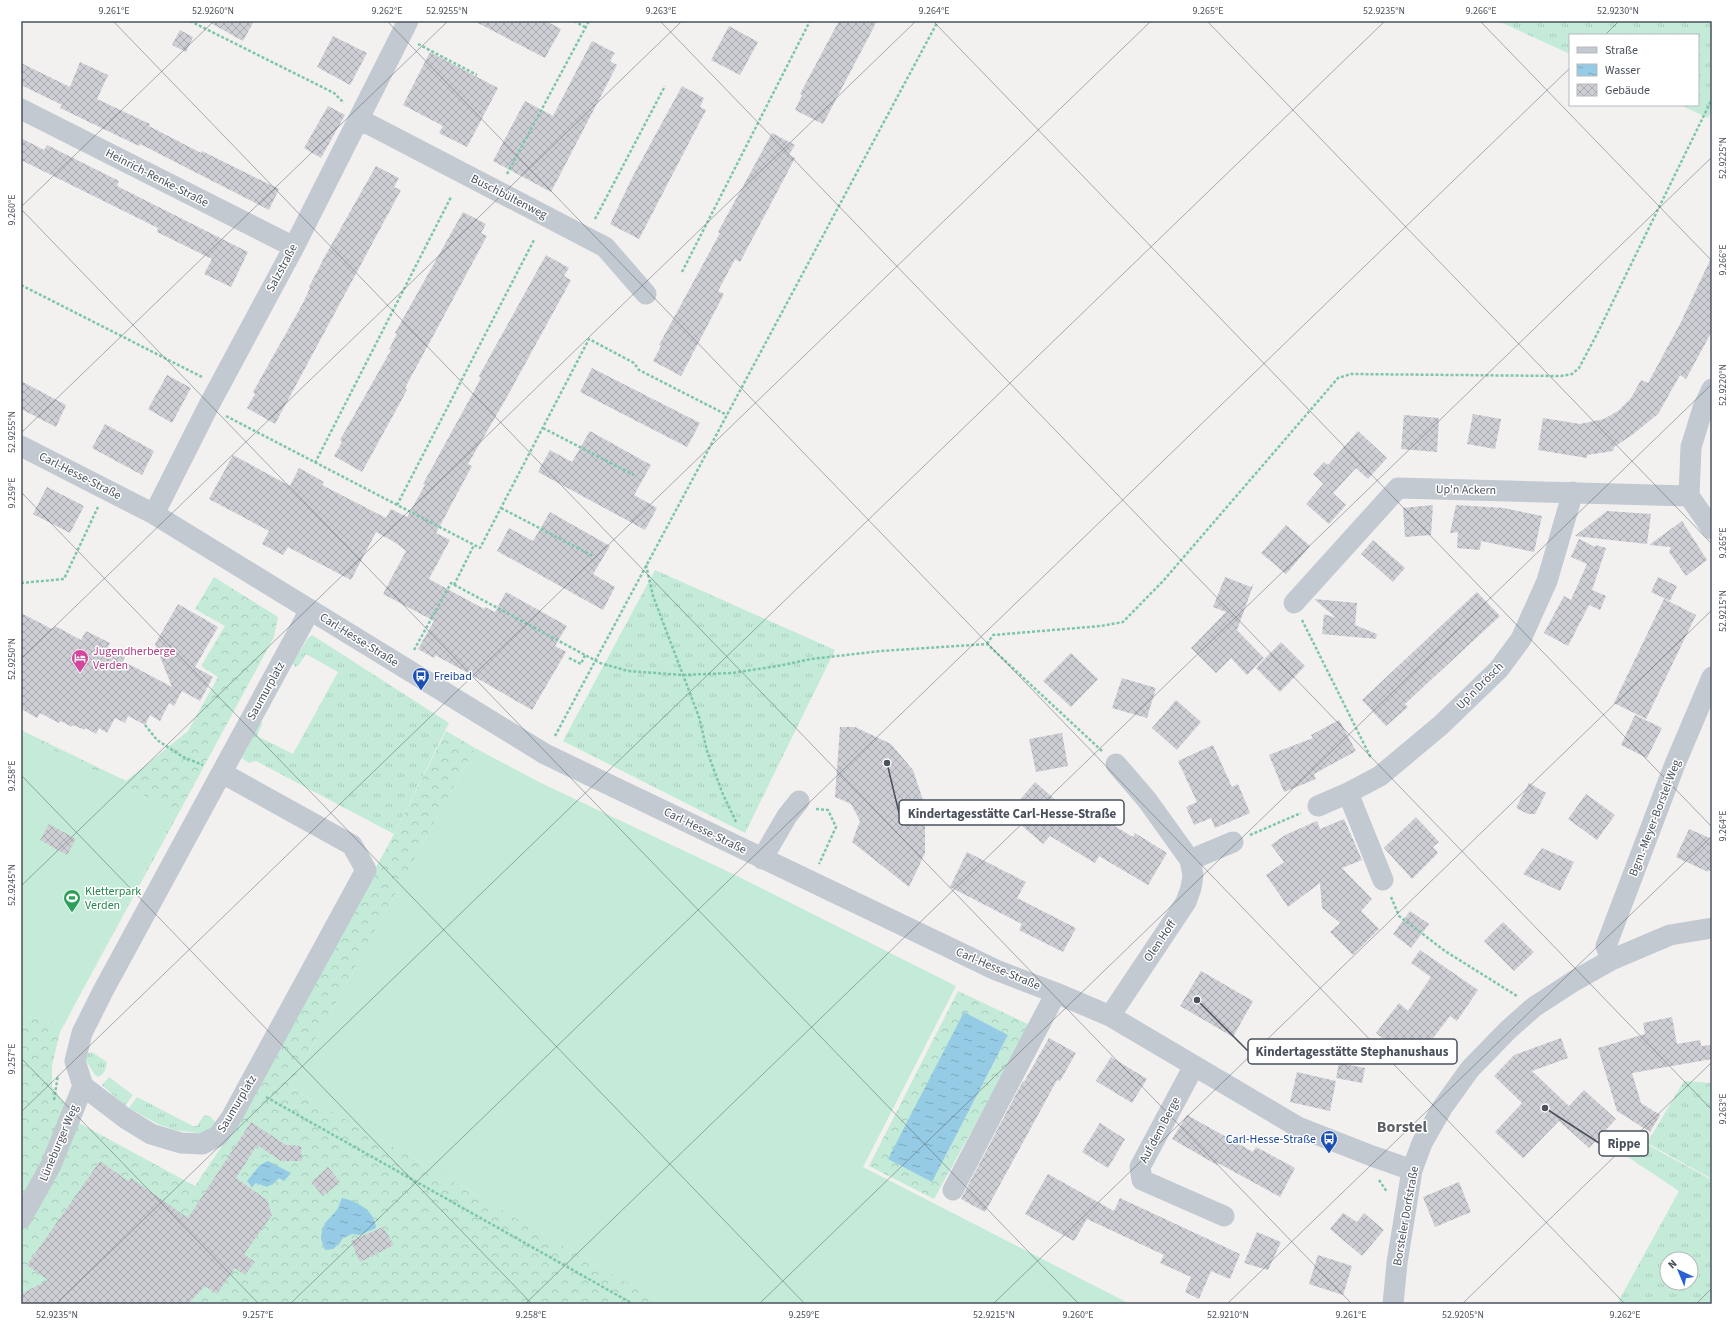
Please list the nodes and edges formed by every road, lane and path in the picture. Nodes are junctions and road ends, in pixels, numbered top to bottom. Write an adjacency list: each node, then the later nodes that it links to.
1 (190, 21): 13 (path)
2 (408, 21): 13 (street, Salzstraße)
3 (574, 21): 7 (path)
4 (589, 21): 7 (path)
5 (810, 21): 19 (path)
6 (938, 21): 25 (path)
7 (585, 27): 14 (path)
8 (412, 42): 9 (path)
9 (477, 75)
10 (665, 86): 16 (path)
11 (1712, 98): 44 (path)
12 (21, 109): 18 (street, Heinrich-Renke-Straße)
13 (359, 119): 18 (street, Salzstraße); 21 (street, Buschbültenweg)
14 (503, 181)
15 (451, 196): 28 (path)
16 (595, 220)
17 (534, 240): 32 (path)
18 (294, 247): 22 (street, Salzstraße)
19 (682, 272)
20 (21, 285): 22 (path)
21 (646, 294)
22 (219, 386): 35 (street, Salzstraße)
23 (1712, 389): 31 (street)
24 (225, 415): 28 (path)
25 (727, 415): 26 (path); 39 (path)
26 (543, 428): 29 (path); 34 (path)
27 (21, 446): 35 (street, Carl-Hesse-Straße)
28 (315, 463): 32 (path)
29 (634, 475)
30 (1573, 492): 31 (street, Up'n Ackern); 42 (street, Up'n Ackern); 55 (street, Up'n Drösch)
31 (1689, 496): 36 (street)
32 (397, 505): 37 (path)
33 (98, 506): 40 (path)
34 (501, 508): 37 (path); 38 (path)
35 (154, 514): 43 (street, Carl-Hesse-Straße)
36 (1712, 528)
37 (474, 545): 41 (path)
38 (593, 556)
39 (646, 565): 47 (path); 49 (path)
40 (21, 583)
41 (454, 585): 45 (path); 48 (path)
42 (1294, 603): 55 (path)
43 (310, 610): 48 (street, Carl-Hesse-Straße); 54 (street, Saumurplatz)
44 (987, 644): 49 (path); 53 (path)
45 (586, 655): 46 (path); 47 (path)
46 (569, 658)
47 (595, 661): 49 (path); 52 (path)
48 (404, 668): 61 (street, Carl-Hesse-Straße)
49 (682, 675): 59 (path)
50 (1710, 685): 66 (street, Bgm.-Meyer-Borstel-Weg)
51 (145, 725): 54 (path)
52 (553, 740)
53 (1116, 764): 62 (street, Olen Hoff)
54 (222, 773): 71 (street, Saumurplatz); 72 (street, Saumurplatz)
55 (1380, 776): 56 (street, Up'n Drösch)
56 (1348, 793): 58 (street, Up'n Drösch); 64 (street)
57 (799, 801): 61 (street); 63 (path)
58 (1318, 806): 60 (path)
59 (739, 828)
60 (1233, 842): 62 (street)
61 (762, 859): 67 (street, Carl-Hesse-Straße)
62 (1190, 860): 69 (street, Olen Hoff)
63 (818, 866)
64 (1384, 880): 68 (path)
65 (1712, 928): 66 (street, Borsteler Dorfstraße)
66 (1611, 960): 73 (street, Borsteler Dorfstraße)
67 (1056, 993): 69 (street, Carl-Hesse-Straße); 74 (street)
68 (1522, 1000)
69 (1110, 1016): 70 (street, Carl-Hesse-Straße)
70 (1194, 1066): 73 (street, Carl-Hesse-Straße); 75 (street, Auf dem Berge)
71 (83, 1086): 72 (street, Saumurplatz); 76 (street, Lüneburger Weg)
72 (248, 1087): 77 (path)
73 (1412, 1170): 78 (street, Borsteler Dorfstraße)
74 (953, 1190)
75 (1224, 1216)
76 (21, 1219)
77 (633, 1304)
78 (1393, 1304)

